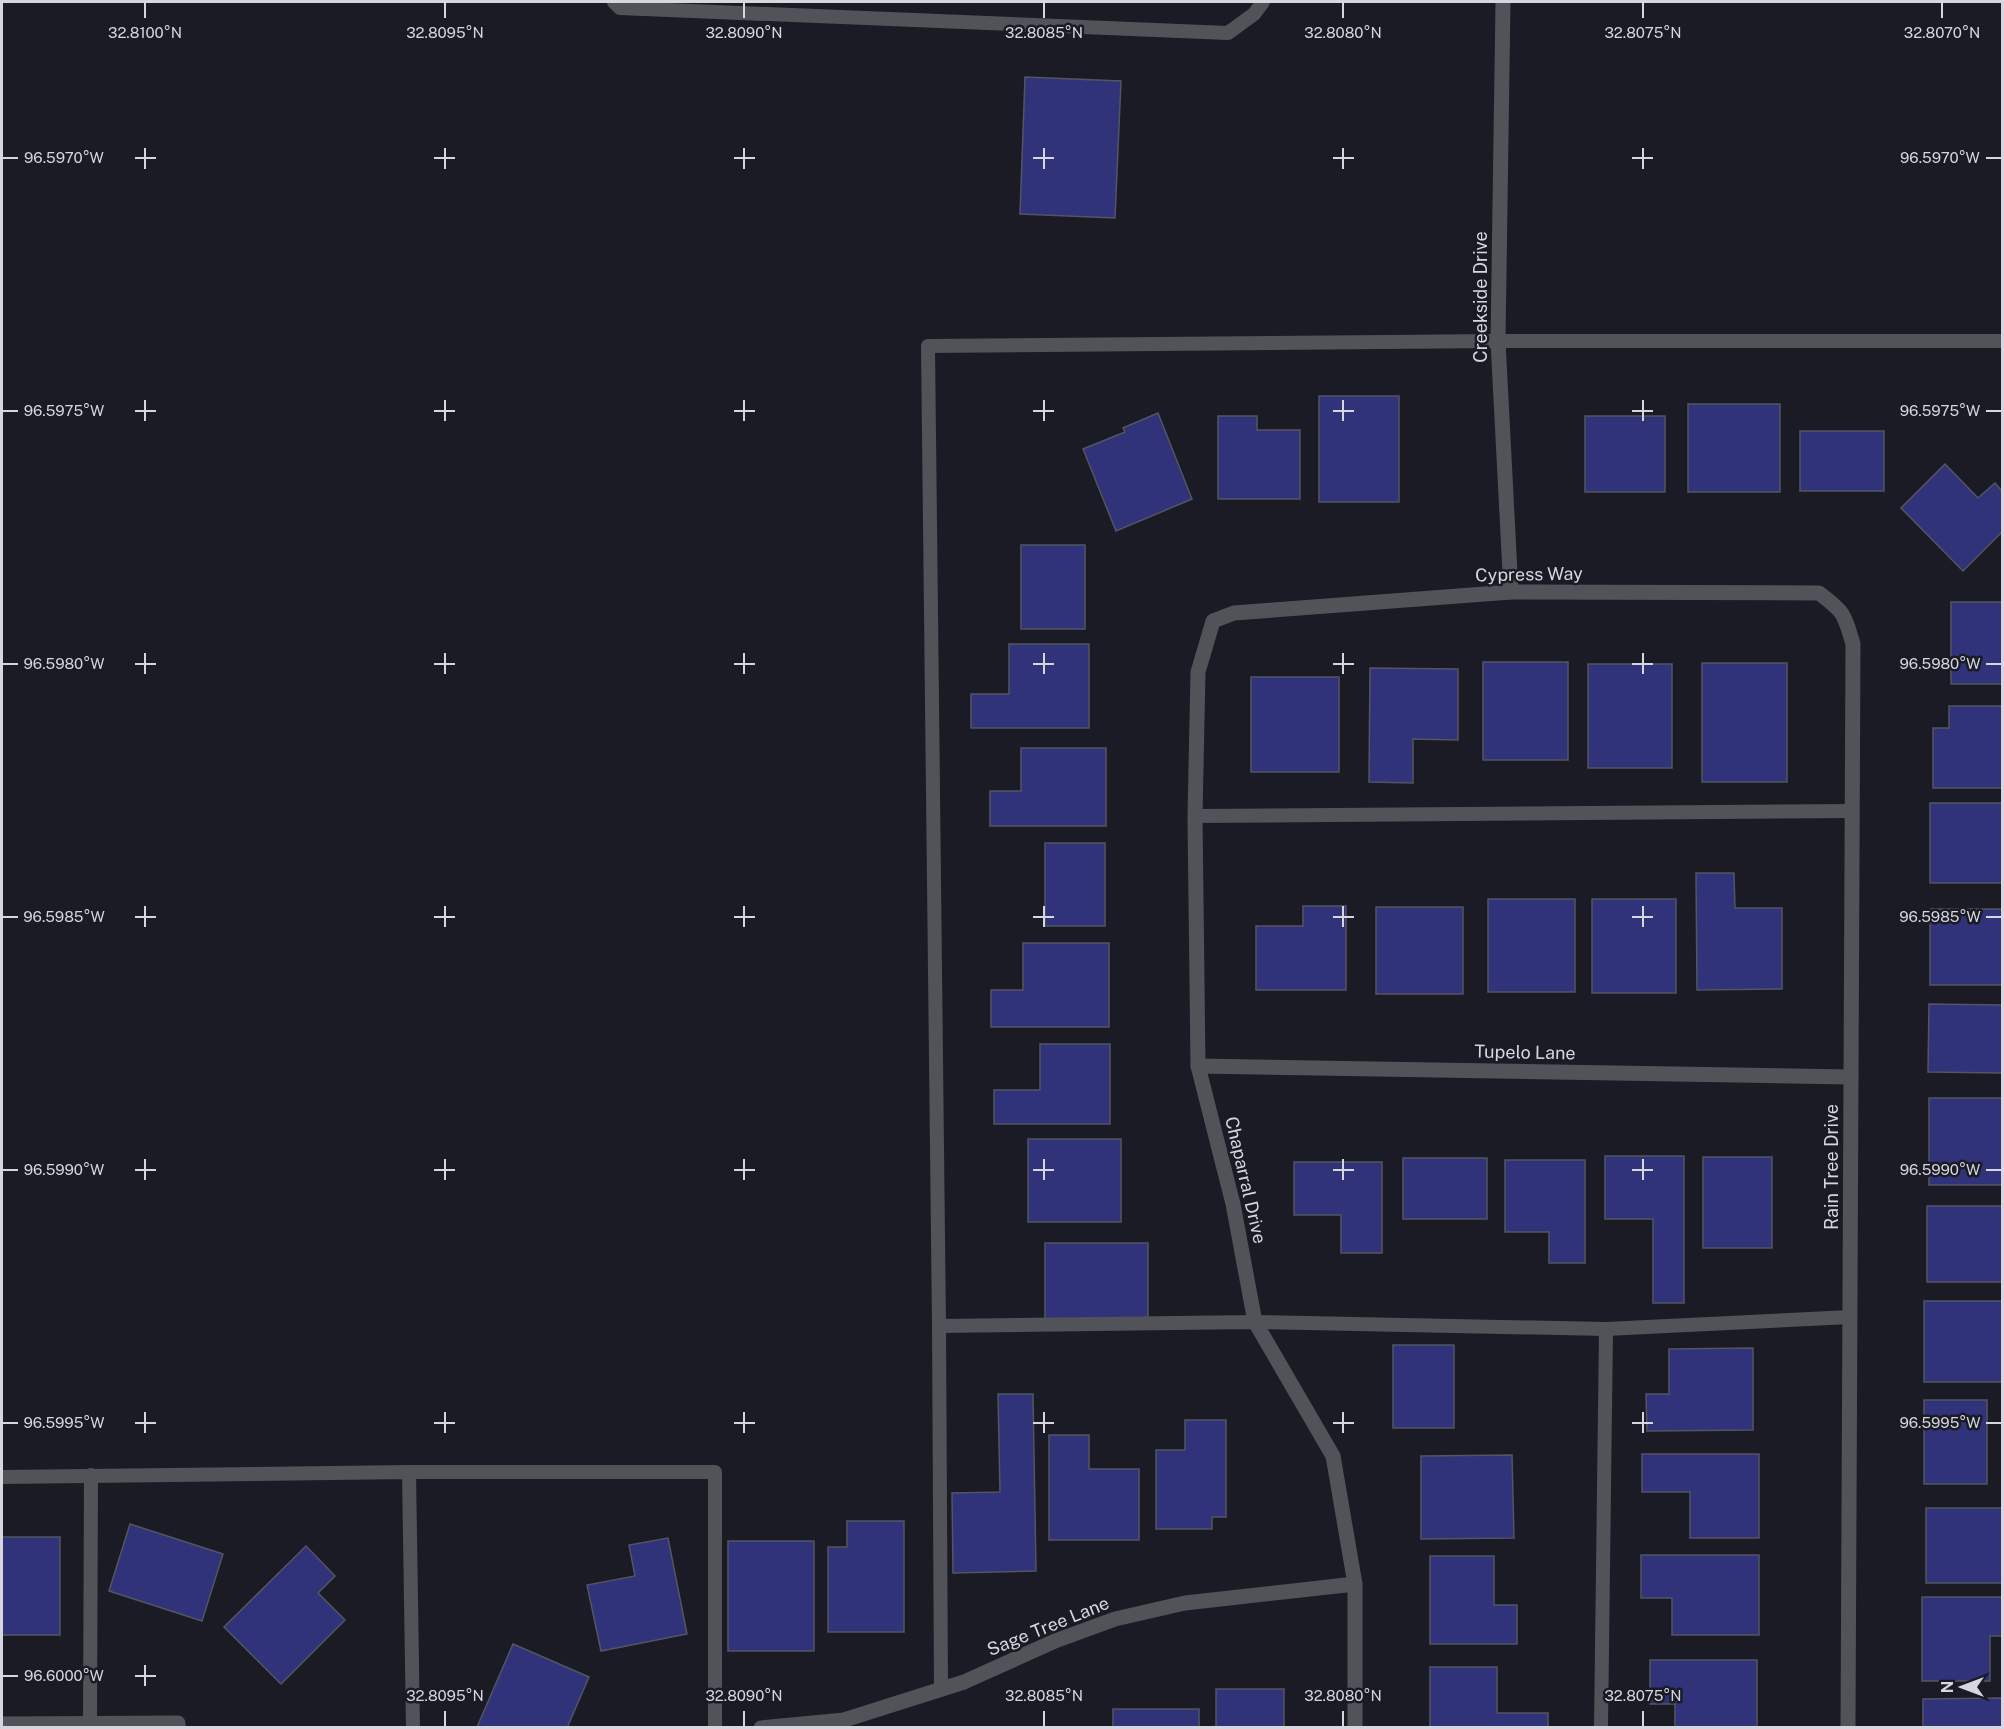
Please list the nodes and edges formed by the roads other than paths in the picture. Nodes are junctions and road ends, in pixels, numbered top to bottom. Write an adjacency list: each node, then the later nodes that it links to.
1 (614, 2): 2 (lane)
2 (1263, 2)
3 (1503, 2): 4 (street, Creekside Drive)
4 (1498, 341): 5 (lane); 6 (street, Creekside Drive); 15 (lane)
5 (2002, 341)
6 (1510, 592): 7 (street, Cypress Way); 8 (street, Cypress Way)
7 (1841, 610): 9 (street, Rain Tree Drive)
8 (1213, 621): 10 (street, Chaparral Drive)
9 (1852, 811): 10 (lane); 12 (street, Rain Tree Drive)
10 (1195, 816): 11 (street, Chaparral Drive)
11 (1198, 1066): 12 (street, Tupelo Lane); 14 (street, Chaparral Drive)
12 (1851, 1077): 13 (street, Rain Tree Drive)
13 (1850, 1317): 16 (lane); 30 (street, Rain Tree Drive)
14 (1255, 1322): 15 (lane); 16 (lane); 20 (street, Chaparral Drive)
15 (939, 1326): 21 (lane)
16 (1606, 1329): 29 (lane)
17 (410, 1472): 18 (lane); 25 (lane); 26 (lane)
18 (91, 1475): 19 (lane); 22 (lane)
19 (2, 1477)
20 (1355, 1584): 21 (street, Sage Tree Lane); 28 (street, Chaparral Drive)
21 (941, 1689): 27 (street, Sage Tree Lane)
22 (90, 1723): 23 (street); 24 (street)
23 (2, 1724)
24 (178, 1725)
25 (413, 1728)
26 (715, 1728)
27 (761, 1728)
28 (1355, 1728)
29 (1601, 1728)
30 (1848, 1728)

